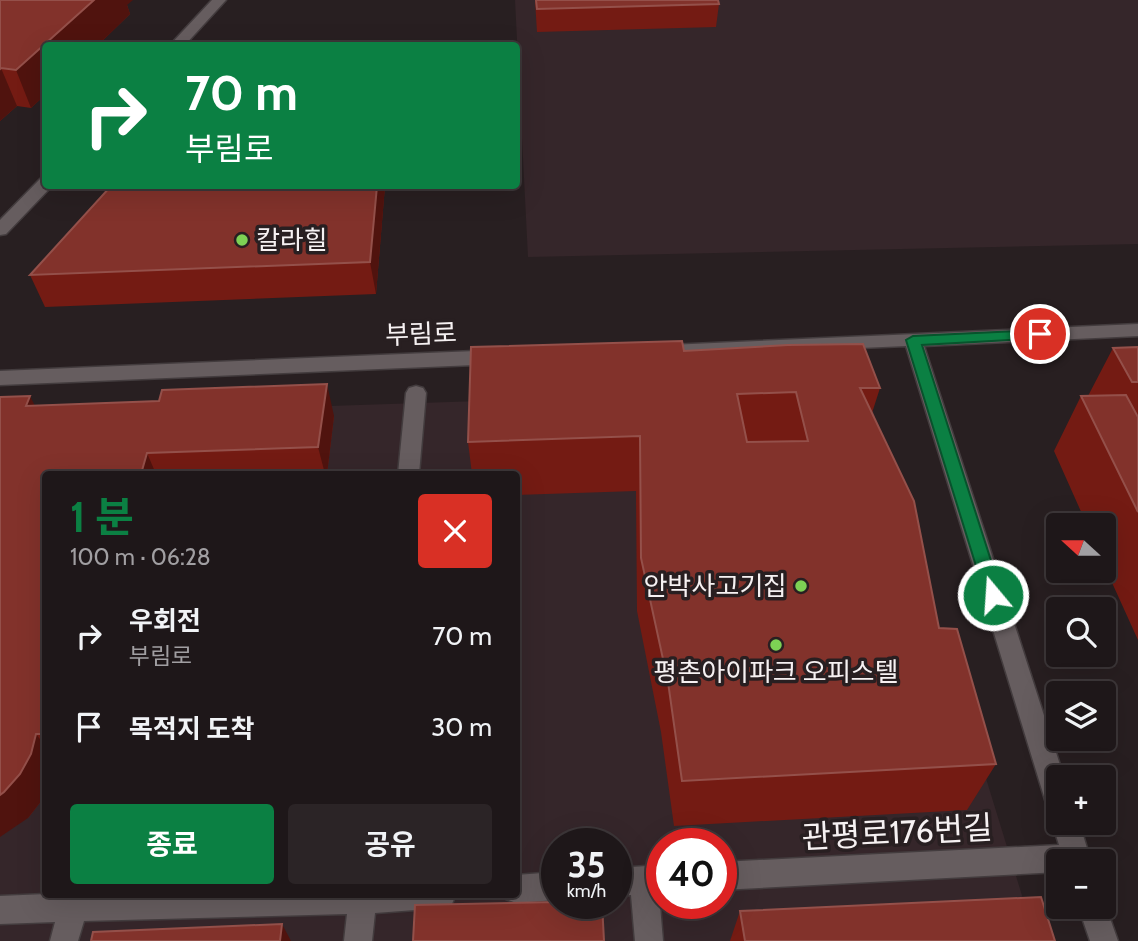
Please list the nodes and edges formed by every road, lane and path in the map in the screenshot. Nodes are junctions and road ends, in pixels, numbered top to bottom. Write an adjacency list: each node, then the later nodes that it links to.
1 (219, 0): 2 (street)
2 (180, 42)
3 (42, 186): 4 (street)
4 (0, 230)
5 (1138, 330): 6 (street)
6 (913, 340): 7 (street); 12 (street)
7 (633, 351)
8 (523, 356): 9 (street, 부림로)
9 (0, 378)
10 (416, 393): 11 (street)
11 (408, 471)
12 (1047, 765)
13 (1046, 860): 14 (street, 관평로176번길)
14 (737, 875)
15 (640, 881): 25 (street)
16 (541, 887): 17 (street)
17 (520, 889)
18 (333, 898): 20 (street)
19 (362, 898): 24 (street)
20 (73, 907): 21 (street); 23 (street)
21 (0, 910)
22 (1096, 919): 26 (street)
23 (64, 941)
24 (358, 941)
25 (649, 941)
26 (1104, 941)

